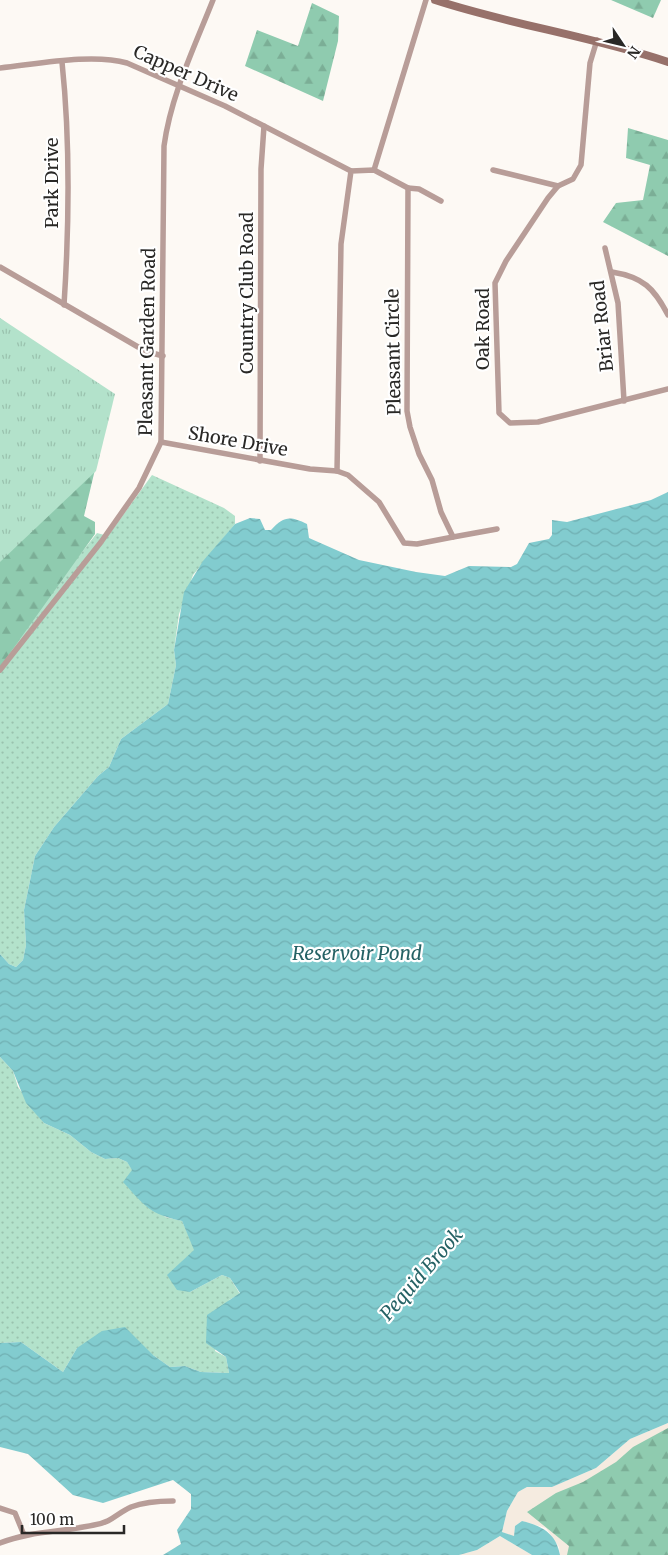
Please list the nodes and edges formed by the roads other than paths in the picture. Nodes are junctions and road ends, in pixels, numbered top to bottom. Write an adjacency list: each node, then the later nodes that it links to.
1 (213, 0): 8 (street, Pleasant Garden Road)
2 (426, 0): 10 (street)
3 (434, 0): 4 (main road)
4 (597, 40): 6 (main road); 13 (street, Oak Road)
5 (62, 62): 7 (street, Capper Drive); 8 (street, Capper Drive); 19 (street, Park Drive)
6 (668, 62)
7 (0, 68)
8 (179, 84): 9 (street, Capper Drive); 21 (street, Pleasant Garden Road)
9 (264, 126): 12 (street, Capper Drive); 25 (street, Country Club Road)
10 (374, 170): 12 (street); 14 (street)
11 (493, 170): 13 (street)
12 (351, 171): 26 (street)
13 (558, 186): 23 (street, Oak Road)
14 (408, 188): 15 (street); 28 (street, Pleasant Circle)
15 (441, 201)
16 (605, 248): 18 (street, Briar Road)
17 (0, 267): 19 (street)
18 (612, 272): 20 (street); 23 (street, Briar Road)
19 (64, 304): 21 (street)
20 (668, 315)
21 (163, 356): 24 (street, Pleasant Garden Road)
22 (668, 390): 23 (street, Oak Road)
23 (624, 401)
24 (162, 442): 25 (street, Shore Drive); 29 (street, Pleasant Garden Road)
25 (260, 461): 26 (street, Shore Drive)
26 (337, 471): 28 (street)
27 (497, 529): 28 (street)
28 (453, 537)
29 (0, 670)
30 (173, 1501): 32 (street)
31 (0, 1508): 32 (street)
32 (24, 1535): 33 (street)
33 (0, 1543)

